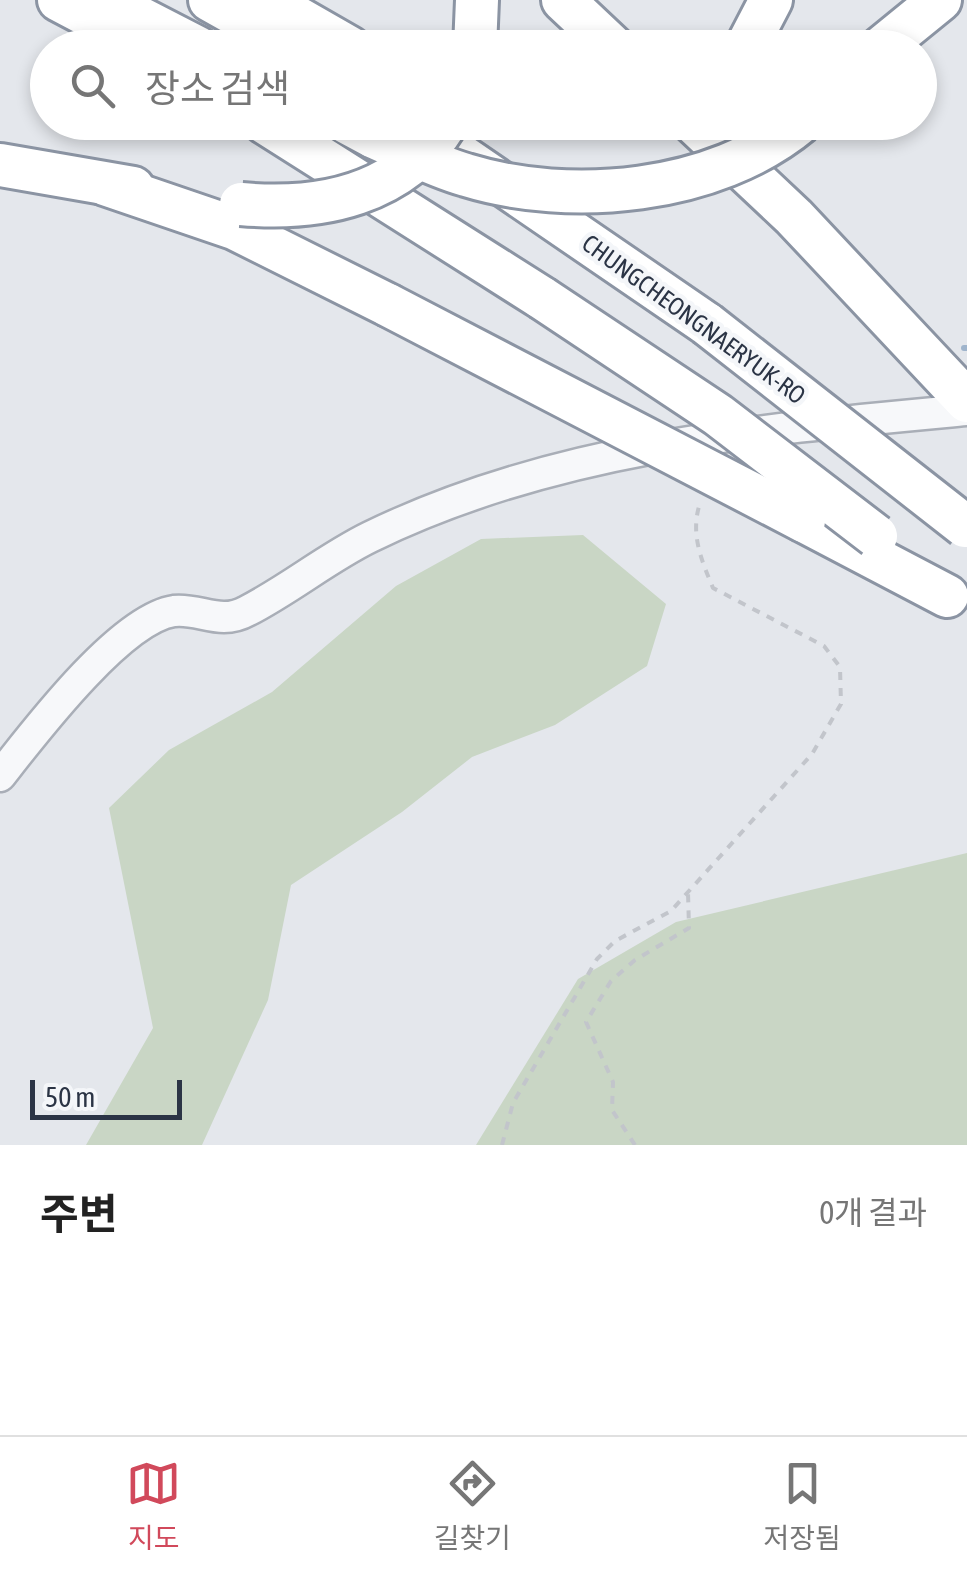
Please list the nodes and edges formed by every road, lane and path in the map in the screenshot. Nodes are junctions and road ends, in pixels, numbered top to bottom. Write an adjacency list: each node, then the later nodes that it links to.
1 (58, 0): 9 (highway)
2 (106, 0): 10 (highway)
3 (210, 0): 11 (highway)
4 (267, 0): 12 (highway)
5 (563, 0): 14 (highway)
6 (771, 0): 15 (highway)
7 (940, 0): 16 (highway)
8 (477, 1): 13 (highway)
9 (113, 30)
10 (164, 30)
11 (262, 30)
12 (319, 30)
13 (475, 30)
14 (595, 30)
15 (755, 30)
16 (902, 30)
17 (292, 140): 33 (highway, bridge)
18 (401, 140): 28 (highway, CHUNGCHEONGNAERYUK-RO)
19 (401, 140): 24 (highway, bridge)
20 (431, 140): 26 (highway, bridge)
21 (485, 140): 28 (highway, CHUNGCHEONGNAERYUK-RO)
22 (713, 140): 27 (highway)
23 (750, 140): 27 (highway)
24 (771, 140)
25 (0, 166): 26 (highway)
26 (105, 184): 33 (highway, bridge)
27 (794, 217): 29 (highway)
28 (718, 317): 32 (highway, CHUNGCHEONGNAERYUK-RO, bridge)
29 (967, 401)
30 (967, 410): 34 (street)
31 (705, 487): 35 (path)
32 (966, 516)
33 (957, 604)
34 (0, 776)
35 (688, 891): 36 (path); 37 (path)
36 (502, 1145)
37 (635, 1145)

